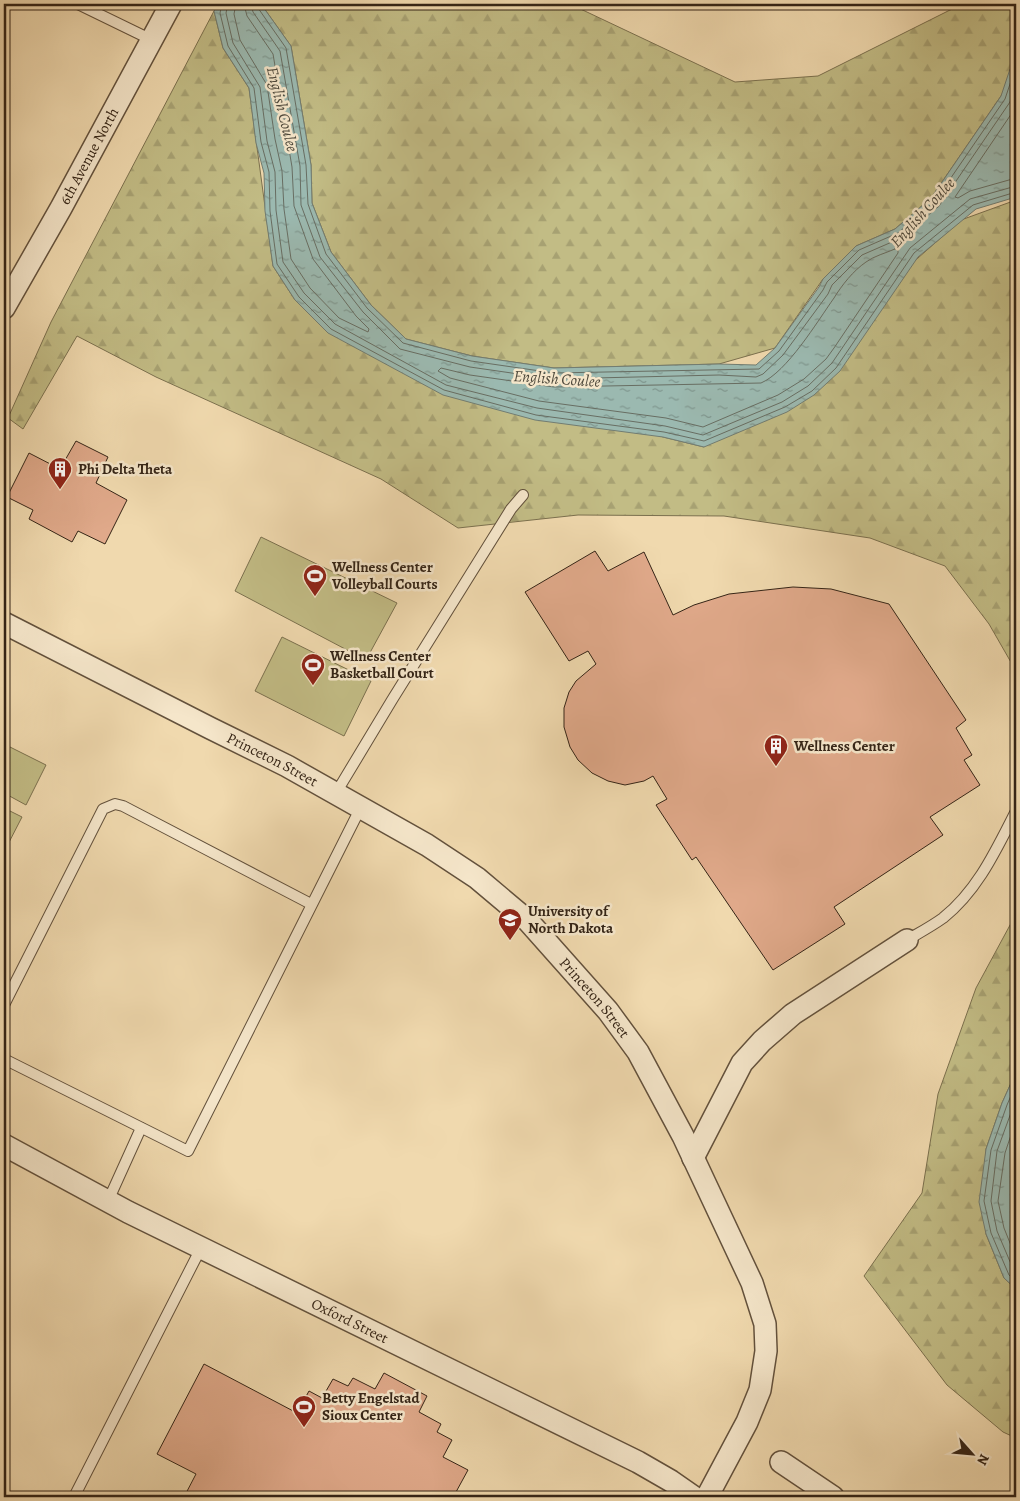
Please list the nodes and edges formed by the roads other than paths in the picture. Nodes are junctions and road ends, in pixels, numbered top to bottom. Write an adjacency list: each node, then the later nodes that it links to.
1 (78, 4): 3 (lane)
2 (171, 4): 3 (street, 6th Avenue North)
3 (152, 40): 4 (street, 6th Avenue North)
4 (4, 308)
5 (523, 495): 7 (lane)
6 (4, 623): 7 (street, Princeton Street)
7 (336, 793): 8 (street, Princeton Street)
8 (362, 807): 10 (lane); 16 (street, Princeton Street)
9 (1016, 811): 11 (lane)
10 (311, 904): 12 (lane); 14 (lane)
11 (907, 940): 16 (street)
12 (4, 1006)
13 (4, 1059): 14 (lane)
14 (141, 1128): 17 (lane)
15 (4, 1145): 17 (street, Oxford Street)
16 (694, 1158): 22 (street, Princeton Street)
17 (108, 1200): 18 (street, Oxford Street)
18 (201, 1248): 20 (lane); 21 (street, Oxford Street)
19 (781, 1462): 23 (street)
20 (74, 1497)
21 (694, 1497)
22 (707, 1497)
23 (833, 1497)

